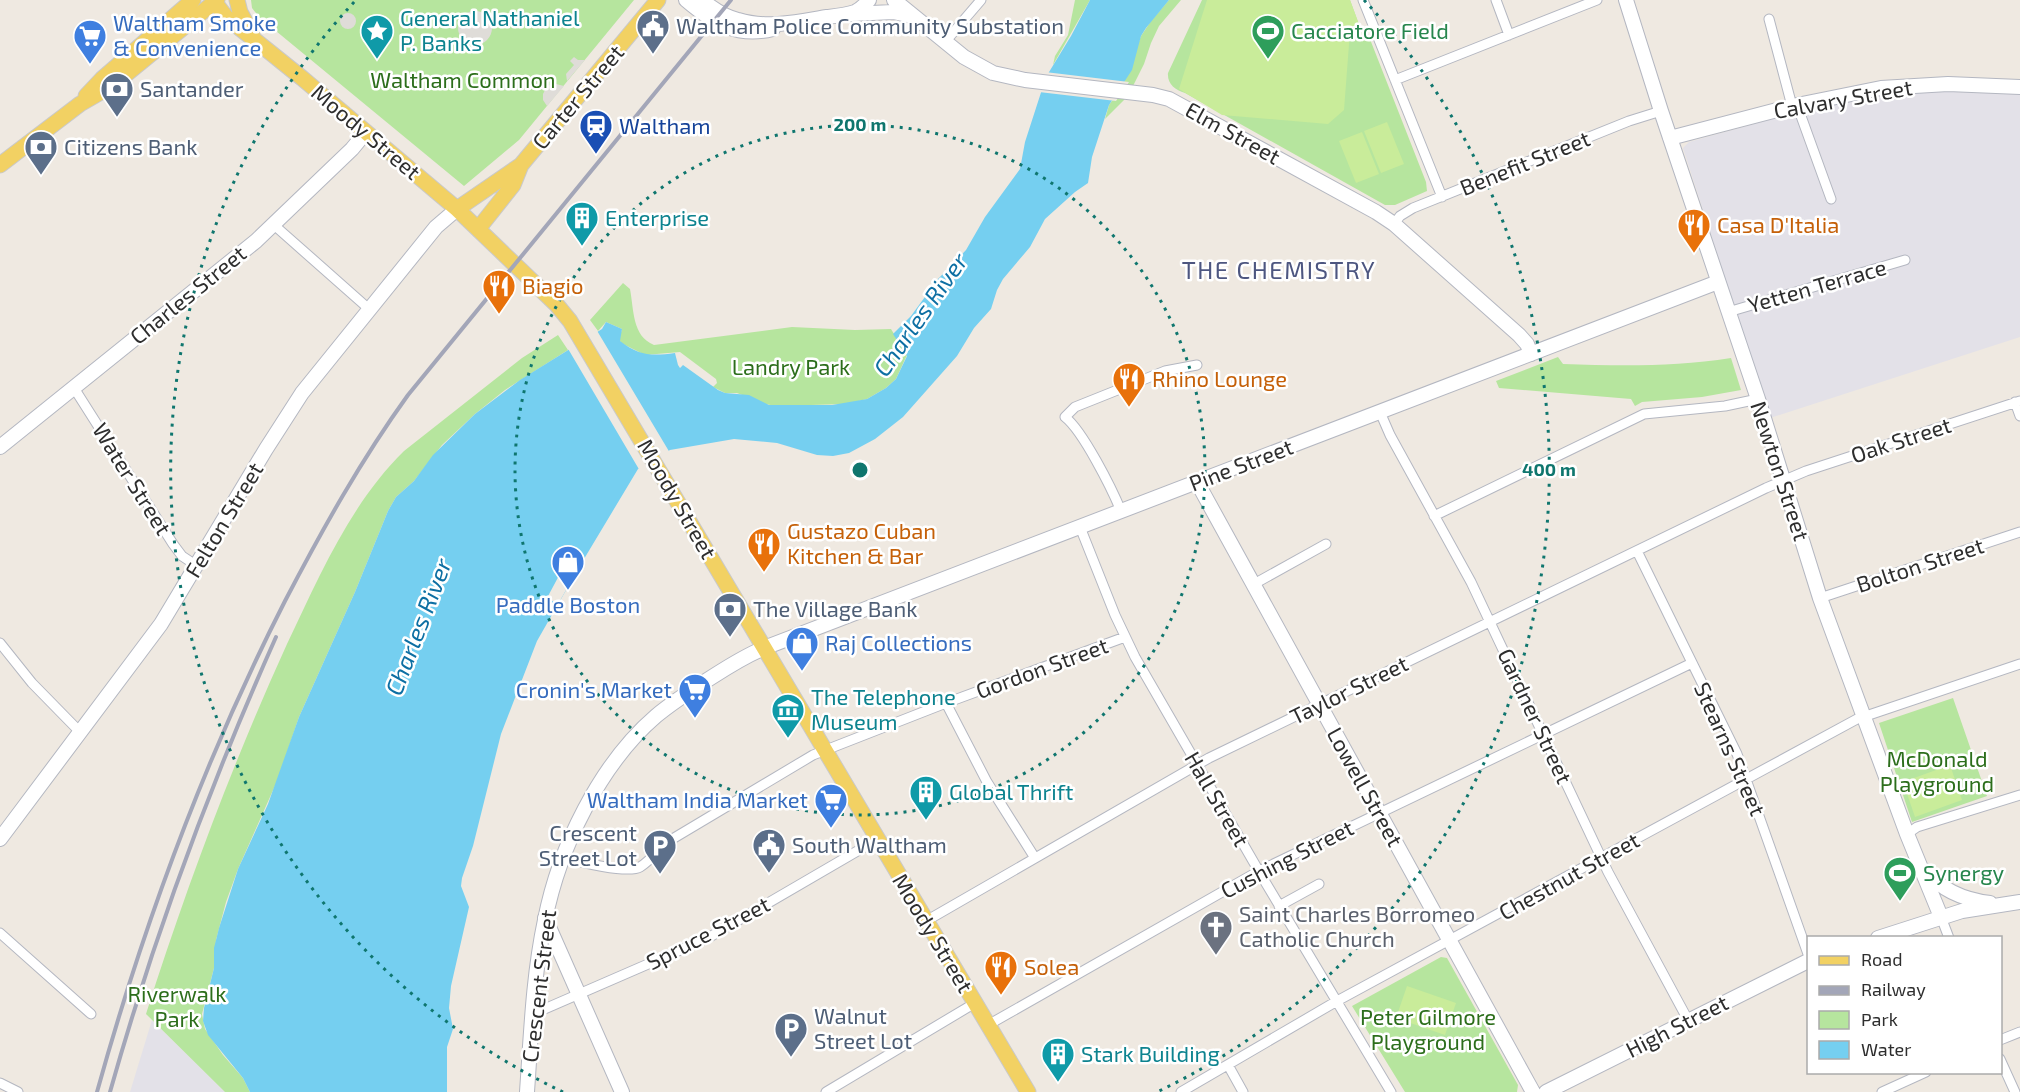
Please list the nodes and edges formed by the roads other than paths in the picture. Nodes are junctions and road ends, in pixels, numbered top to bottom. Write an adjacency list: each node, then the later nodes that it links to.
1 (192, 0): 23 (main road)
2 (237, 0): 19 (main road)
3 (658, 0): 29 (main road, Carter Street)
4 (686, 0): 17 (street)
5 (702, 0): 17 (street)
6 (869, 0): 14 (street)
7 (894, 0): 15 (street, Elm Street)
8 (981, 0): 20 (street)
9 (1363, 0): 21 (street)
10 (1496, 0): 18 (street)
11 (1597, 0): 18 (street)
12 (1626, 0): 25 (street, Newton Street)
13 (215, 1): 19 (main road, Moody Street); 23 (main road)
14 (846, 14): 15 (street); 17 (street)
15 (914, 16): 20 (street, Elm Street)
16 (1769, 19): 24 (street)
17 (798, 22)
18 (1509, 34): 21 (street)
19 (257, 42): 26 (main road, Moody Street)
20 (945, 42): 33 (street, Elm Street)
21 (1395, 80): 30 (street)
22 (2020, 87): 24 (street, Calvary Street)
23 (80, 104): 28 (main road)
24 (1794, 105): 27 (street, Calvary Street); 31 (street)
25 (1661, 111): 27 (street, Newton Street); 30 (street, Benefit Street)
26 (366, 132): 32 (main road, Moody Street); 34 (street, Charles Street)
27 (1670, 138): 37 (street, Newton Street)
28 (0, 165)
29 (521, 165): 32 (main road, Carter Street); 35 (main road, Carter Street)
30 (1442, 197): 33 (street, Benefit Street)
31 (1831, 199)
32 (457, 209): 35 (main road, Moody Street); 38 (street, Felton Street)
33 (1394, 224): 40 (street, Elm Street)
34 (274, 225): 38 (street); 42 (street, Charles Street)
35 (478, 229): 62 (main road, Moody Street)
36 (1905, 260): 39 (street, Yetten Terrace)
37 (1718, 282): 39 (street, Newton Street); 40 (street, Pine Street)
38 (369, 309): 56 (street, Felton Street)
39 (1728, 312): 43 (street, Newton Street)
40 (1531, 354): 45 (street, Pine Street)
41 (1197, 365): 50 (street)
42 (74, 387): 47 (street, Charles Street); 56 (street, Water Street)
43 (1758, 399): 48 (street, Newton Street); 51 (street)
44 (2018, 402): 46 (street); 48 (street, Oak Street)
45 (1380, 412): 49 (street, Pine Street); 51 (street, Gardner Street)
46 (2020, 416)
47 (0, 447)
48 (1783, 480): 55 (street, Taylor Street); 58 (street, Newton Street)
49 (1197, 482): 50 (street, Pine Street); 57 (street, Lowell Street)
50 (1121, 512): 52 (street, Pine Street)
51 (1434, 516): 59 (street, Gardner Street)
52 (1080, 527): 60 (street, Hall Street); 62 (street, Pine Street)
53 (2020, 532): 58 (street, Bolton Street)
54 (1326, 544): 57 (street)
55 (1637, 551): 59 (street, Taylor Street); 63 (street, Stearns Street)
56 (196, 566): 68 (street, Felton Street)
57 (1254, 584): 66 (street, Lowell Street)
58 (1820, 598): 67 (street, Newton Street)
59 (1490, 621): 66 (street, Taylor Street); 69 (street, Gardner Street)
60 (1125, 637): 65 (street, Gordon Street); 71 (street, Hall Street)
61 (0, 643): 68 (street)
62 (764, 648): 70 (main road, Moody Street); 78 (street, Crescent Street)
63 (1692, 663): 69 (street, Cushing Street); 72 (street, Stearns Street)
64 (2020, 664): 67 (street, Chestnut Street)
65 (946, 703): 70 (street, Gordon Street); 80 (street)
66 (1319, 704): 71 (street, Taylor Street); 74 (street, Lowell Street)
67 (1864, 716): 72 (street, Chestnut Street); 75 (street, Newton Street)
68 (80, 732): 76 (street, Felton Street)
69 (1544, 735): 74 (street, Cushing Street); 81 (street, Gardner Street)
70 (825, 750): 77 (main road, Moody Street); 78 (street, Gordon Street)
71 (1196, 764): 80 (street, Taylor Street); 82 (street, Hall Street)
72 (1747, 779): 81 (street, Chestnut Street); 93 (street, Stearns Street)
73 (2020, 795): 75 (street)
74 (1379, 813): 82 (street, Cushing Street); 92 (street, Lowell Street)
75 (1907, 834): 79 (street, Newton Street)
76 (0, 839)
77 (878, 839): 88 (main road, Moody Street); 95 (street, Spruce Street)
78 (564, 857): 87 (street, Crescent Street)
79 (1917, 857): 84 (street); 86 (street, Newton Street)
80 (1035, 858): 88 (street, Taylor Street)
81 (1601, 858): 92 (street, Chestnut Street); 100 (street, Gardner Street)
82 (1258, 871): 85 (street, Hall Street); 101 (street, Cushing Street)
83 (1319, 884): 85 (street)
84 (2014, 903): 86 (street)
85 (1279, 906): 96 (street, Hall Street)
86 (1941, 917): 90 (street); 91 (street, Newton Street)
87 (545, 918): 95 (street); 99 (street, Crescent Street)
88 (926, 921): 97 (main road, Moody Street)
89 (0, 933): 98 (street)
90 (1884, 936)
91 (1948, 936)
92 (1450, 941): 96 (street, Chestnut Street); 116 (street, Lowell Street)
93 (1807, 948)
94 (1807, 962): 100 (street, High Street)
95 (579, 994): 99 (street, Spruce Street); 110 (street)
96 (1337, 1001): 105 (street, Chestnut Street); 115 (street, Hall Street)
97 (975, 1003): 101 (main road, Moody Street); 111 (street)
98 (91, 1014)
99 (533, 1014): 109 (street, Crescent Street)
100 (1688, 1020): 117 (street, High Street)
101 (988, 1025): 112 (main road, Moody Street)
102 (2020, 1032): 103 (street)
103 (2002, 1040)
104 (2002, 1061): 119 (street)
105 (1227, 1065): 113 (street, Chestnut Street); 114 (street)
106 (1922, 1074): 118 (street)
107 (0, 1083): 108 (street)
108 (18, 1092)
109 (527, 1092)
110 (622, 1092)
111 (826, 1092)
112 (1028, 1092)
113 (1181, 1092)
114 (1244, 1092)
115 (1391, 1092)
116 (1533, 1092)
117 (1546, 1092)
118 (1882, 1092)
119 (2015, 1092)

